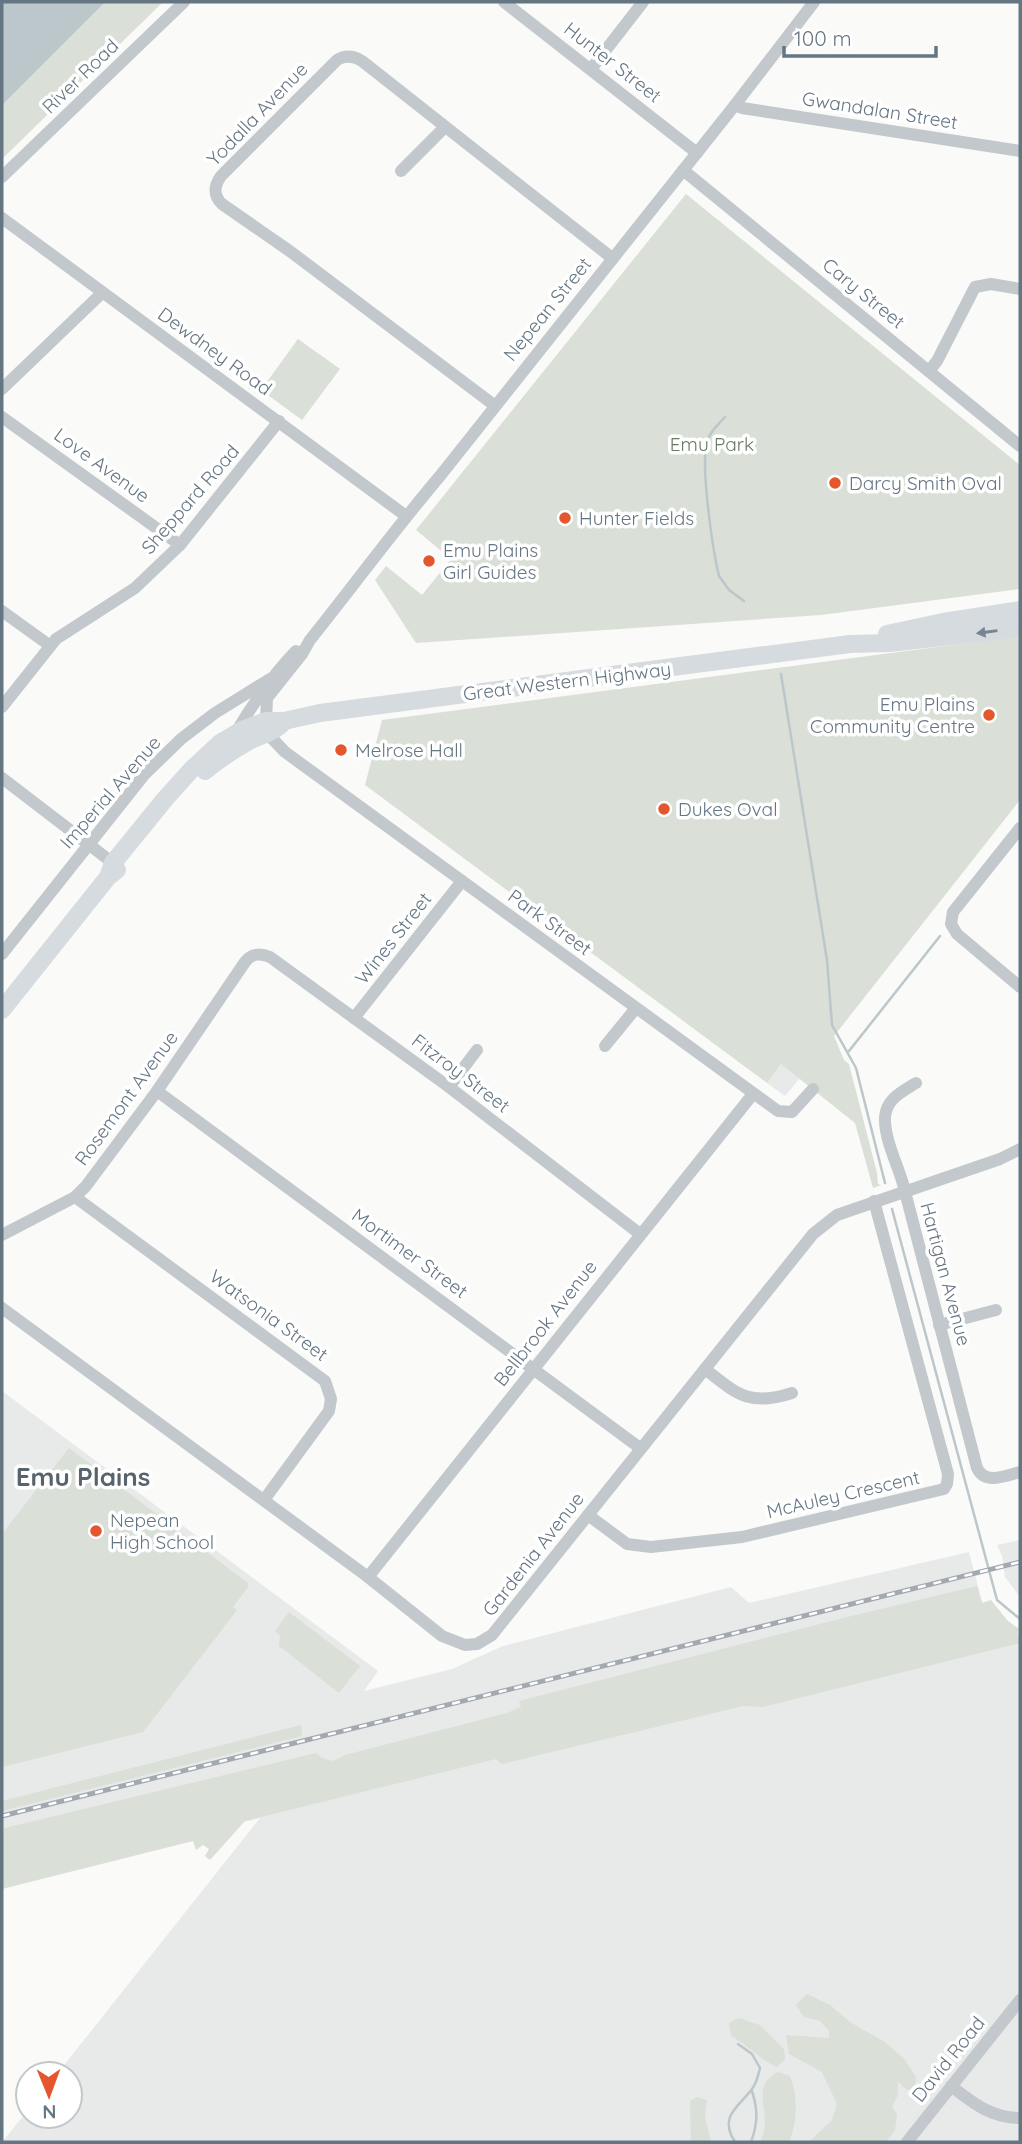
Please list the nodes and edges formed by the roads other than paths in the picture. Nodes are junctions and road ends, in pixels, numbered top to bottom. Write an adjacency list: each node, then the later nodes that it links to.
1 (184, 2): 12 (street, River Road)
2 (504, 2): 5 (street, Hunter Street)
3 (643, 2): 5 (street)
4 (814, 2): 6 (street, Nepean Street)
5 (591, 69): 9 (street, Hunter Street)
6 (735, 105): 8 (street, Gwandalan Street); 9 (street, Nepean Street)
7 (445, 127): 10 (street); 14 (street, Yodalla Avenue); 19 (street, Yodalla Avenue)
8 (1020, 151)
9 (697, 153): 11 (street, Nepean Street)
10 (401, 170)
11 (683, 170): 14 (street, Nepean Street); 17 (street, Cary Street)
12 (2, 177)
13 (2, 218): 16 (street, Dewdney Road)
14 (612, 258): 19 (street, Nepean Street)
15 (1020, 289): 17 (street)
16 (102, 293): 18 (street); 21 (street, Dewdney Road)
17 (929, 371): 22 (street, Cary Street)
18 (2, 389)
19 (494, 405): 23 (street, Nepean Street)
20 (2, 417): 24 (street, Love Avenue)
21 (279, 421): 23 (street, Dewdney Road); 24 (street, Sheppard Road)
22 (1020, 446)
23 (406, 516): 28 (street, Nepean Street)
24 (180, 545): 30 (street, Sheppard Road)
25 (1020, 610): 29 (highway, Great Western Highway)
26 (2, 611): 30 (street)
27 (1020, 628): 29 (highway, Great Western Highway, one-way to 29)
28 (310, 640): 31 (street, Nepean Street); 33 (street, Nepean Street)
29 (850, 644): 33 (highway, Great Western Highway)
30 (49, 645): 32 (street, Sheppard Road)
31 (270, 679): 34 (street, Nepean Street); 37 (street, Imperial Avenue)
32 (2, 707)
33 (267, 727): 34 (highway, Great Western Highway); 38 (highway, Great Western Highway); 39 (street, Park Street)
34 (235, 734): 38 (highway, Great Western Highway)
35 (2, 778): 37 (street)
36 (1020, 828): 42 (street)
37 (89, 845): 38 (street); 40 (street, Imperial Avenue)
38 (111, 870): 44 (highway, Great Western Highway)
39 (462, 881): 43 (street, Park Street); 45 (street, Wines Street)
40 (2, 954)
41 (255, 955): 45 (street, Fitzroy Street); 51 (street, Rosemont Avenue)
42 (1020, 987)
43 (636, 1008): 46 (street); 52 (street, Park Street)
44 (2, 1010)
45 (354, 1018): 49 (street, Fitzroy Street)
46 (606, 1046)
47 (477, 1050): 49 (street)
48 (916, 1083): 54 (street, Hartigan Avenue)
49 (449, 1087): 57 (street, Fitzroy Street)
50 (813, 1089): 52 (street, Park Street)
51 (157, 1091): 55 (street, Rosemont Avenue); 62 (street, Mortimer Street)
52 (753, 1094): 57 (street, Bellbrook Avenue)
53 (1020, 1149): 54 (street, Gardenia Avenue)
54 (905, 1192): 56 (street, Gardenia Avenue); 61 (street, Hartigan Avenue)
55 (75, 1197): 58 (street, Rosemont Avenue); 67 (street, Watsonia Street)
56 (874, 1201): 63 (street, Gardenia Avenue); 68 (street, McAuley Crescent)
57 (640, 1234): 62 (street, Bellbrook Avenue)
58 (2, 1235)
59 (2, 1308): 67 (street, Gardenia Avenue)
60 (996, 1310): 61 (street)
61 (939, 1325): 66 (street, Hartigan Avenue)
62 (534, 1368): 65 (street, Mortimer Street); 69 (street, Bellbrook Avenue)
63 (705, 1369): 64 (street); 65 (street, Gardenia Avenue)
64 (792, 1393)
65 (640, 1448): 68 (street, Gardenia Avenue)
66 (1020, 1472)
67 (264, 1500): 69 (street, Gardenia Avenue)
68 (588, 1515): 69 (street, Gardenia Avenue)
69 (368, 1577)
70 (1020, 2000): 71 (street, David Road)
71 (951, 2086): 72 (street); 73 (street, David Road)
72 (1020, 2118)
73 (907, 2142)

